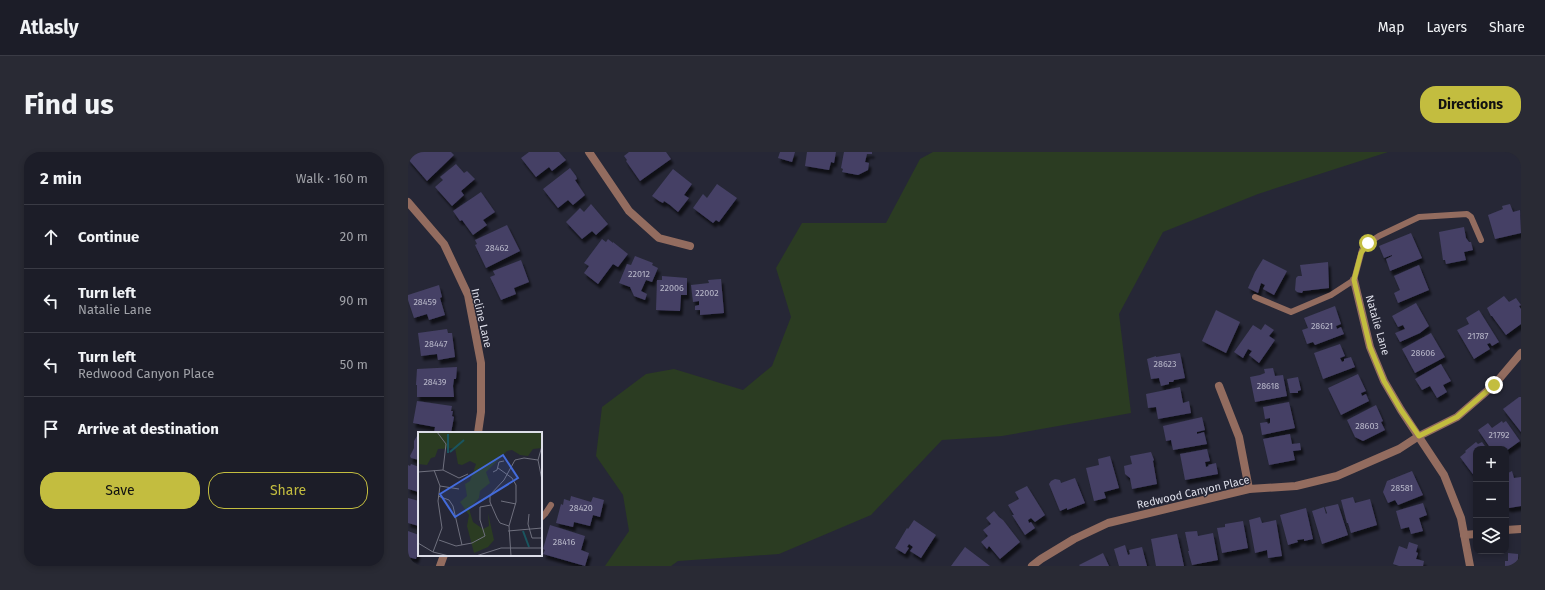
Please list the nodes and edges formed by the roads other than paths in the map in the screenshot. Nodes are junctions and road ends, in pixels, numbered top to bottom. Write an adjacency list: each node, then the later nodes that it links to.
1 (589, 152): 4 (street)
2 (408, 202): 9 (street, Incline Lane)
3 (1481, 240): 5 (lane)
4 (690, 246)
5 (1354, 280): 6 (lane); 10 (street, Natalie Lane)
6 (1255, 297)
7 (1521, 353): 10 (street, Redwood Canyon Place)
8 (1219, 386): 11 (street)
9 (478, 432)
10 (1419, 436): 11 (street, Redwood Canyon Place); 17 (street, Natalie Lane)
11 (1249, 490): 20 (street, Redwood Canyon Place)
12 (551, 505): 13 (lane)
13 (542, 517)
14 (1521, 529): 15 (street)
15 (1509, 530)
16 (1473, 534): 17 (street)
17 (1464, 535): 21 (street, Natalie Lane)
18 (444, 556): 19 (street)
19 (440, 566)
20 (1032, 566)
21 (1470, 566)

